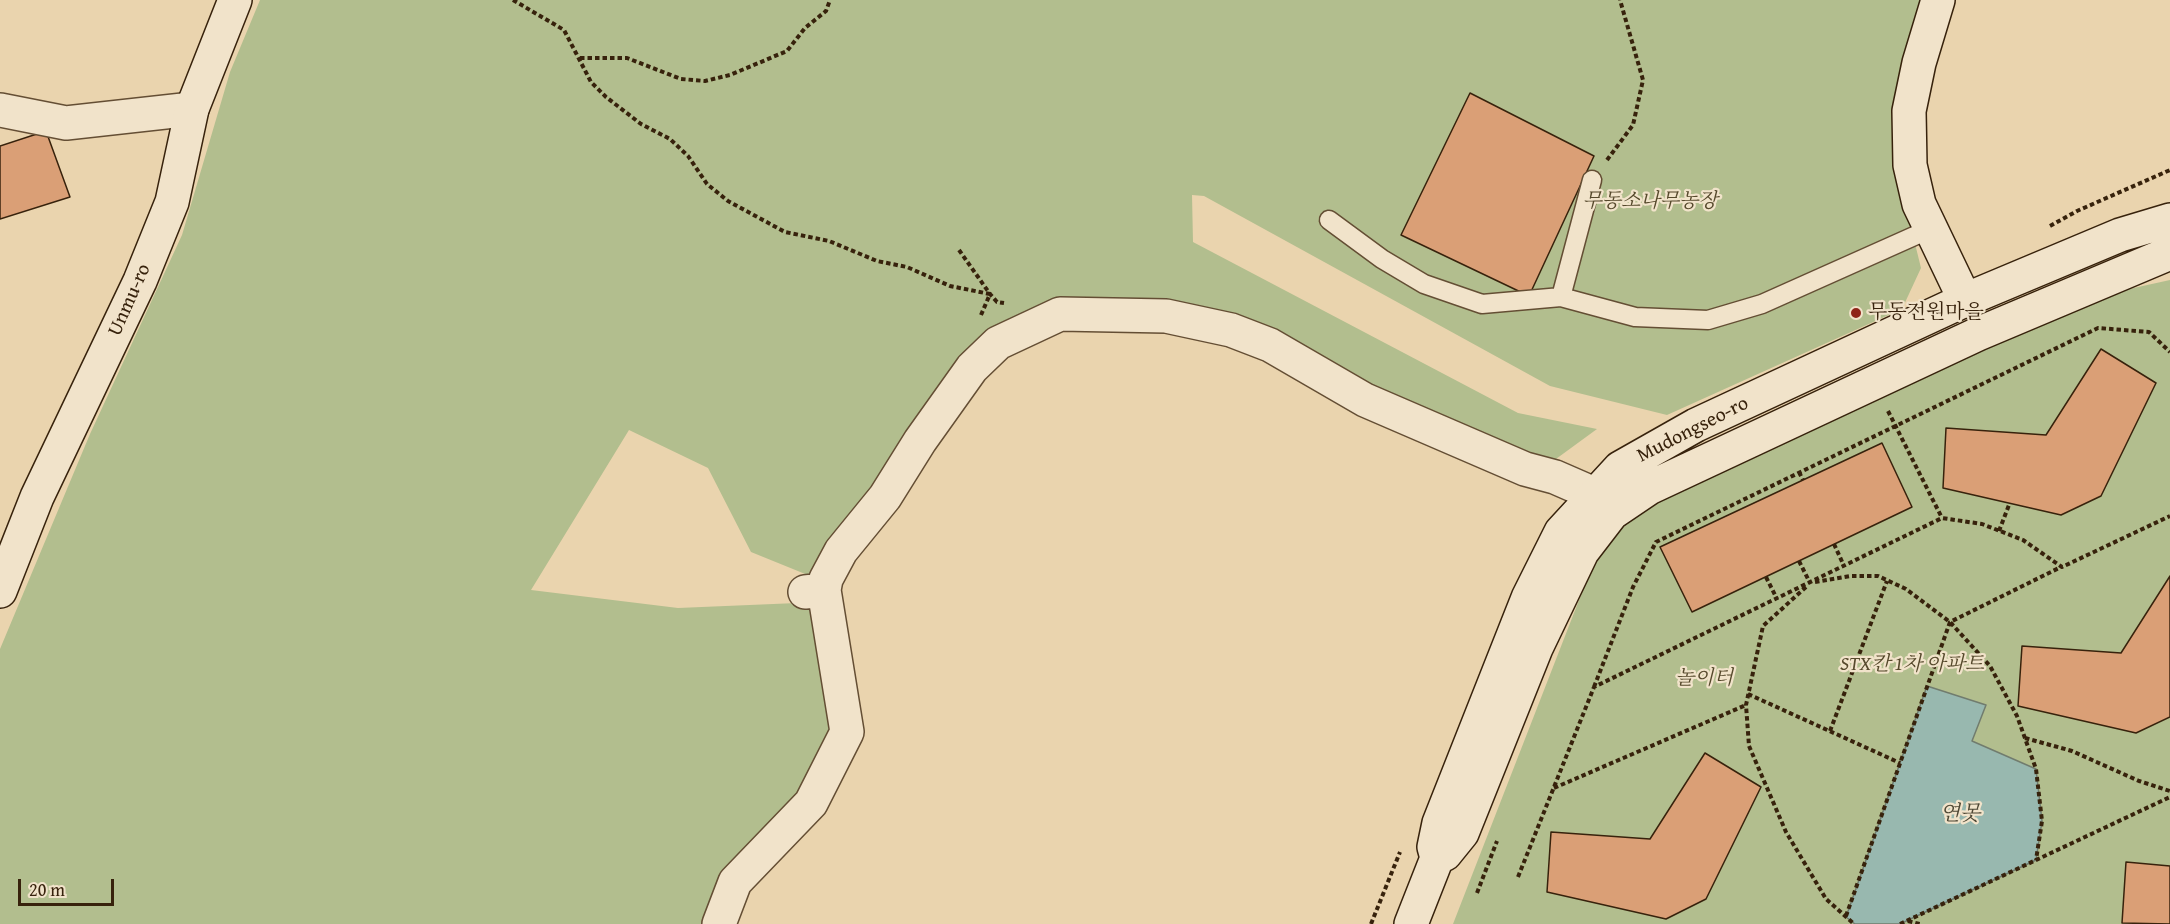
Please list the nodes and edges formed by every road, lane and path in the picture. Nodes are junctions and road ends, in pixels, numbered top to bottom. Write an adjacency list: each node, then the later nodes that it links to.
1 (235, 0): 7 (street, Unmu-ro)
2 (513, 0): 6 (path)
3 (830, 0): 6 (path)
4 (1620, 0): 10 (path)
5 (1938, 0): 14 (street)
6 (580, 58): 19 (path)
7 (192, 109): 8 (street); 41 (street, Unmu-ro)
8 (0, 110)
9 (2170, 170): 13 (path)
10 (1592, 180): 20 (lane)
11 (1329, 220): 20 (lane)
12 (2170, 220): 21 (street, Mudongseo-ro)
13 (2047, 228)
14 (1930, 230): 20 (lane); 21 (street)
15 (959, 250): 19 (path)
16 (2170, 253): 17 (street, Mudongseo-ro)
17 (2137, 266): 18 (street); 54 (street, Mudongseo-ro)
18 (2170, 266)
19 (990, 294): 22 (path)
20 (1561, 297)
21 (1965, 300): 27 (street, Mudongseo-ro)
22 (1006, 304)
23 (2170, 352): 24 (path)
24 (1895, 426): 25 (path); 32 (path)
25 (1799, 472): 26 (path); 29 (path)
26 (1803, 480)
27 (1594, 494): 54 (street, Mudongseo-ro); 60 (street)
28 (2009, 505): 33 (path)
29 (1730, 506): 30 (path); 44 (path)
30 (1734, 512)
31 (2170, 516): 37 (path)
32 (1942, 518): 33 (path); 36 (path)
33 (1999, 531): 37 (path)
34 (1834, 544): 36 (path)
35 (1799, 561): 40 (path)
36 (1844, 566): 40 (path)
37 (2062, 567): 43 (path)
38 (1766, 577): 42 (path)
39 (1887, 580): 40 (path); 43 (path); 47 (path)
40 (1810, 583): 42 (path); 45 (path)
41 (0, 591)
42 (1777, 599): 44 (path)
43 (1950, 622): 48 (path); 49 (path)
44 (1594, 687): 50 (path)
45 (1748, 694): 46 (path); 47 (path)
46 (1746, 705): 50 (path); 58 (path)
47 (1830, 731): 49 (path)
48 (2025, 738): 51 (path); 55 (path)
49 (1900, 763): 58 (path)
50 (1553, 789): 56 (path)
51 (2170, 790)
52 (2170, 797): 55 (path)
53 (1498, 837): 57 (path)
54 (1437, 858): 61 (street, Mudongseo-ro)
55 (2036, 860): 59 (path)
56 (1518, 877)
57 (1478, 893)
58 (1846, 917): 62 (path)
59 (1908, 921): 63 (path); 64 (path)
60 (719, 924)
61 (1411, 924)
62 (1854, 924)
63 (1900, 924)
64 (1920, 924)

